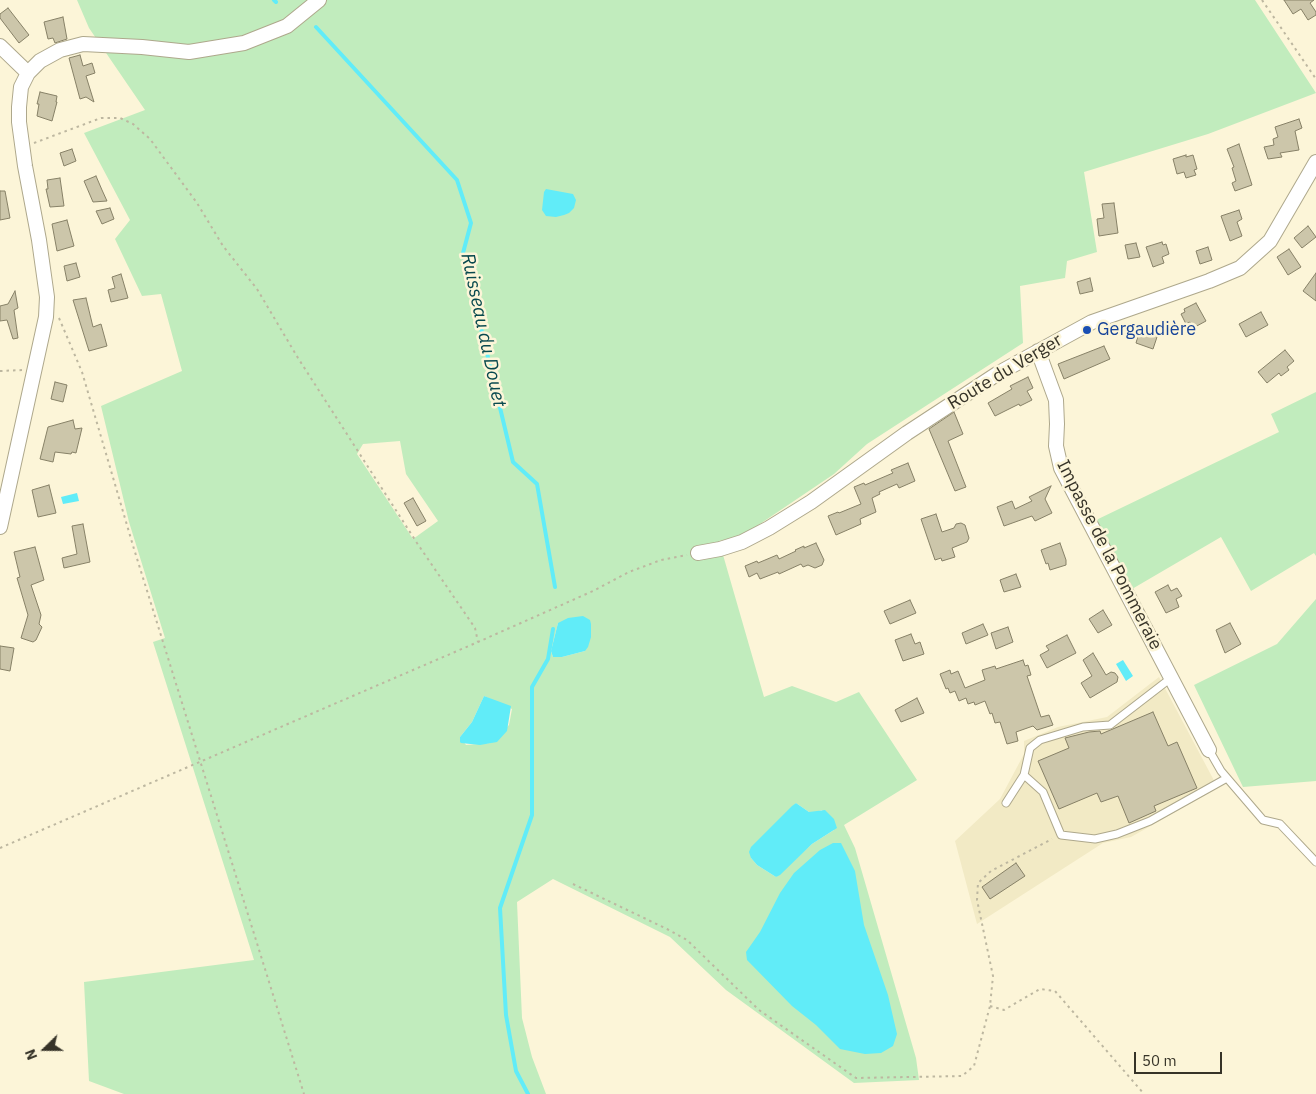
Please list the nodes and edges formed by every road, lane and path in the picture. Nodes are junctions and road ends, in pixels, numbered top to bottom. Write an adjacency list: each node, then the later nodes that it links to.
1 (319, 0): 4 (street)
2 (1262, 0): 5 (path)
3 (0, 46): 4 (street)
4 (28, 73): 6 (street)
5 (1316, 79)
6 (22, 147): 8 (street); 14 (path)
7 (1316, 162): 9 (street, Route du Verger)
8 (47, 297): 10 (street); 17 (path)
9 (1038, 352): 13 (street, Route du Verger); 15 (street, Impasse de la Pommeraie)
10 (35, 370): 11 (path); 12 (street)
11 (0, 371)
12 (0, 527)
13 (698, 553): 14 (path)
14 (478, 642): 17 (path)
15 (1171, 678): 16 (street, Impasse de la Pommeraie); 18 (lane)
16 (1209, 750): 19 (lane)
17 (200, 762): 22 (path); 26 (path)
18 (1024, 775): 20 (lane); 21 (lane)
19 (1227, 778): 21 (lane); 23 (lane)
20 (1006, 803)
21 (1061, 835): 25 (path)
22 (0, 848)
23 (1316, 862)
24 (573, 884): 25 (path)
25 (990, 1006): 27 (path)
26 (304, 1094)
27 (1144, 1094)

